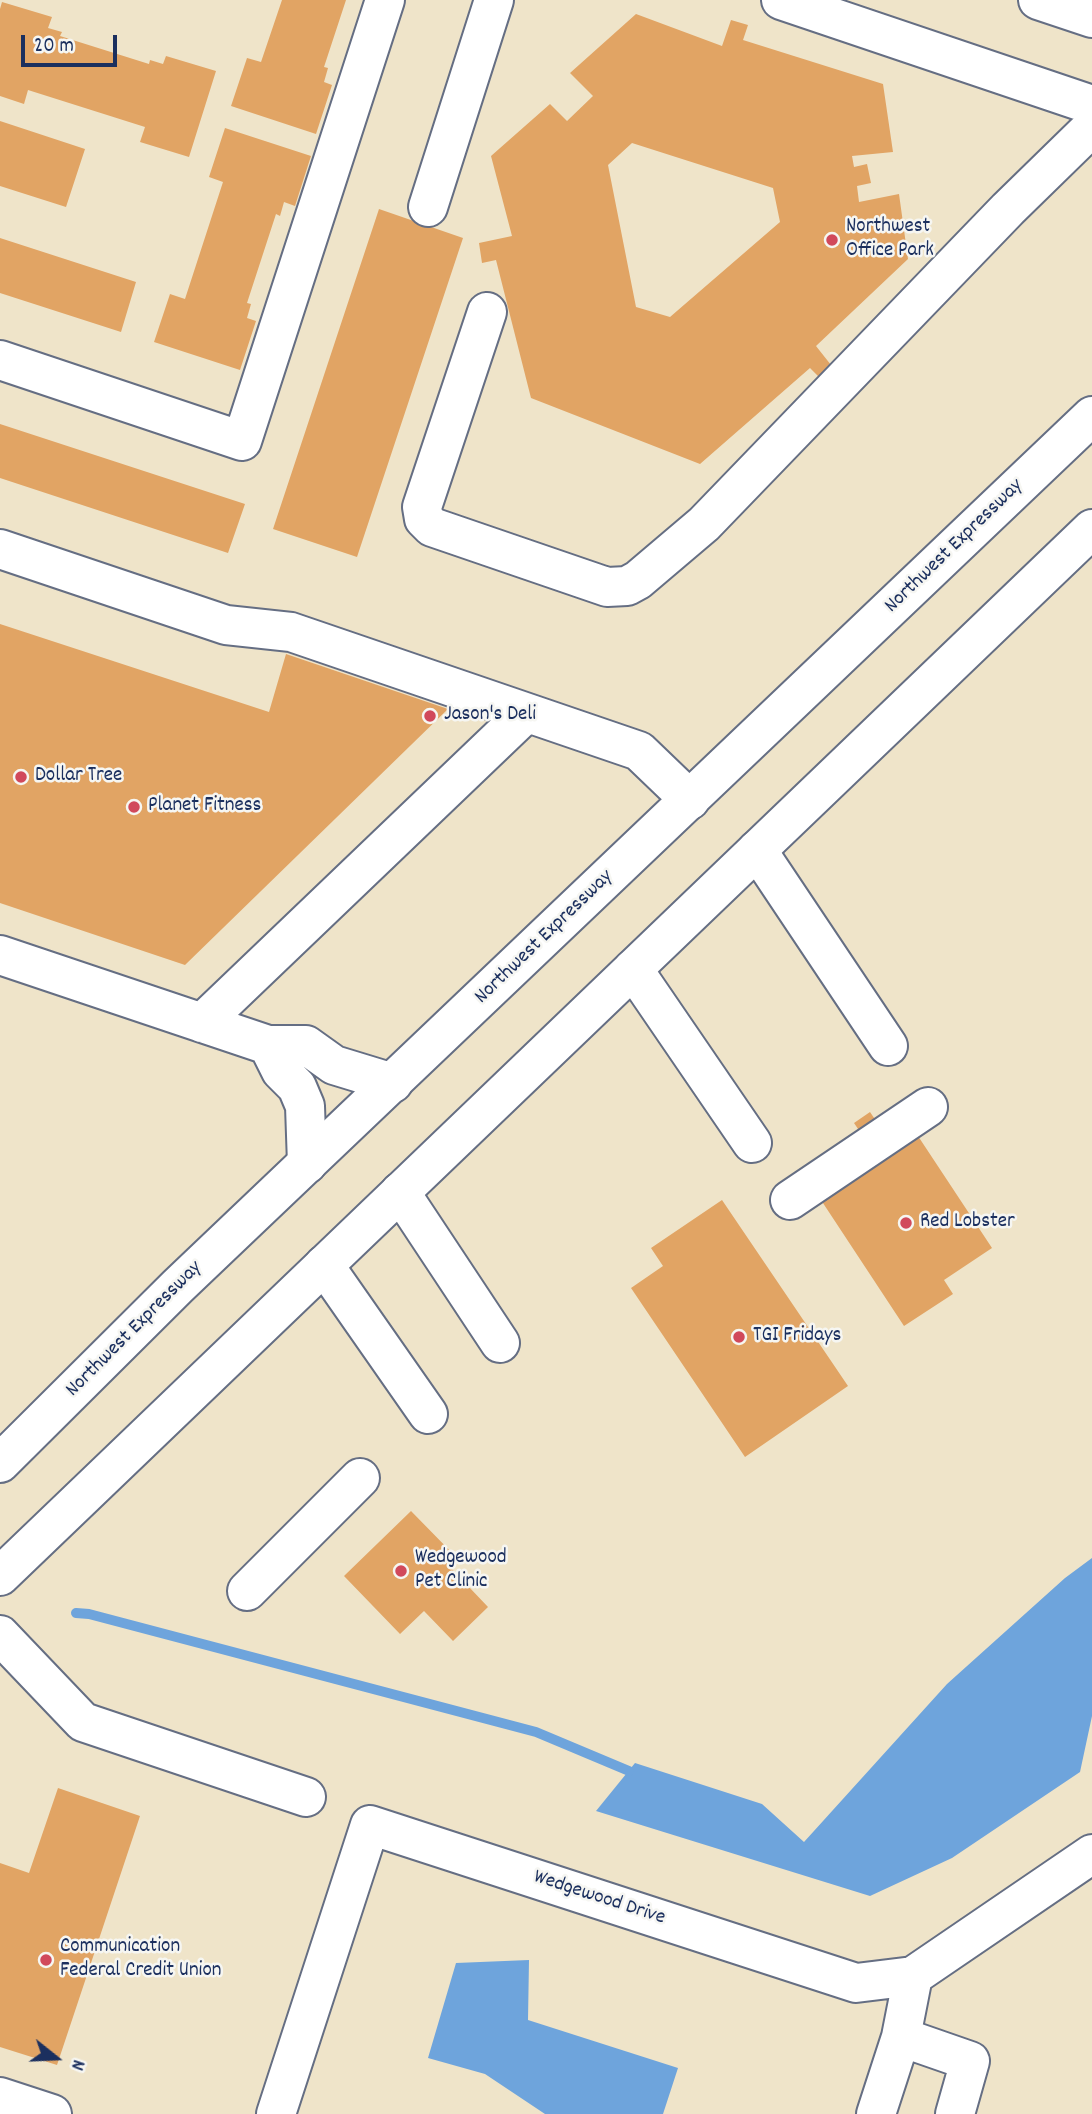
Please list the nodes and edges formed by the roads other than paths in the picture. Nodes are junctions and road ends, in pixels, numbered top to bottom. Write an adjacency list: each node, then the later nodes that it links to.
1 (385, 0): 10 (main road)
2 (494, 0): 8 (main road)
3 (781, 0): 6 (main road)
4 (1038, 0): 5 (main road)
5 (1092, 18)
6 (1092, 105)
7 (1092, 127): 9 (main road)
8 (428, 207)
9 (487, 312)
10 (0, 360)
11 (1092, 416): 15 (main road, Northwest Expressway)
12 (1092, 529): 16 (main road)
13 (0, 548): 14 (main road)
14 (526, 713): 15 (main road); 19 (main road)
15 (690, 800): 22 (main road, Northwest Expressway)
16 (757, 850): 18 (main road); 21 (main road)
17 (0, 955): 19 (main road)
18 (633, 969): 24 (main road); 26 (main road)
19 (202, 1023): 20 (main road)
20 (268, 1045): 22 (main road); 25 (main road)
21 (888, 1046)
22 (393, 1083): 25 (main road, Northwest Expressway)
23 (928, 1107): 27 (main road)
24 (751, 1143)
25 (307, 1164): 31 (main road, Northwest Expressway)
26 (400, 1192): 28 (main road); 29 (main road)
27 (790, 1200)
28 (324, 1265): 30 (main road); 33 (main road)
29 (500, 1343)
30 (428, 1414)
31 (0, 1463)
32 (360, 1478): 34 (main road)
33 (0, 1576)
34 (247, 1591)
35 (0, 1635): 36 (main road)
36 (306, 1797)
37 (1092, 1854): 38 (main road, Wedgewood Drive)
38 (913, 1976): 39 (main road); 42 (main road, Wedgewood Drive)
39 (901, 2037): 43 (main road); 44 (main road)
40 (0, 2097): 41 (main road)
41 (52, 2114)
42 (276, 2114)
43 (876, 2114)
44 (954, 2114)

